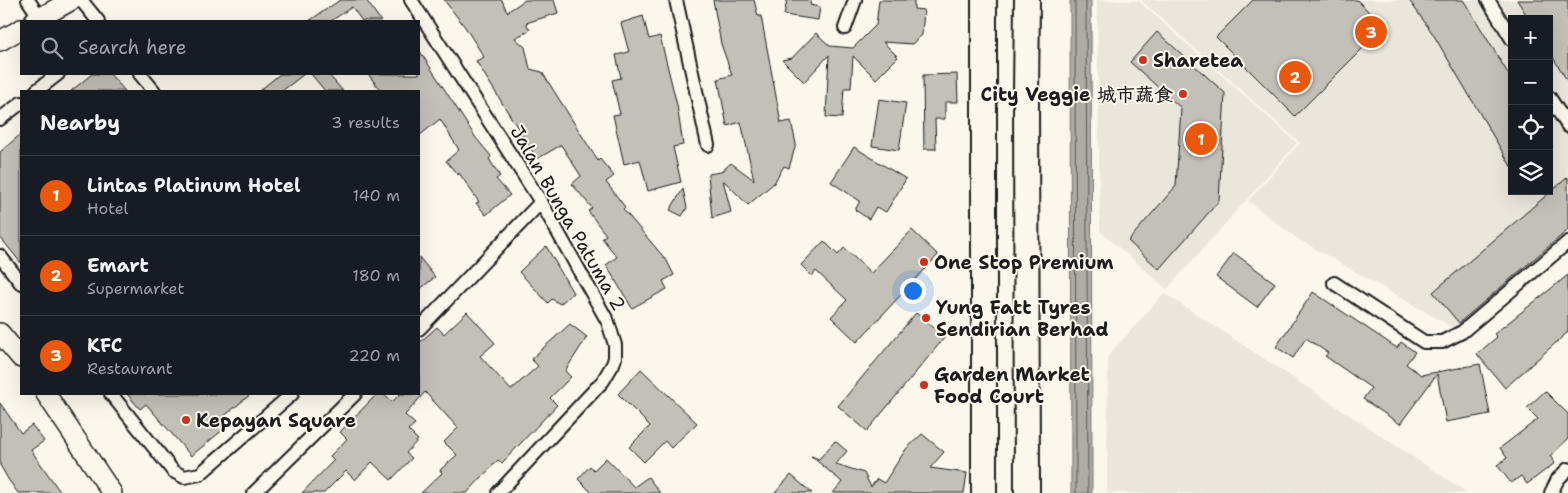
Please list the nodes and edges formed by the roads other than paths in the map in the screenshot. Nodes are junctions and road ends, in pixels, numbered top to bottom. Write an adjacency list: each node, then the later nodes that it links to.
1 (28, 0): 10 (street)
2 (72, 0): 10 (street)
3 (82, 0): 11 (street)
4 (411, 0): 25 (street, Jalan Bunga Patuma 2)
5 (676, 0): 24 (street)
6 (855, 0): 12 (street)
7 (984, 0): 41 (highway)
8 (1028, 0): 42 (highway)
9 (1488, 0): 14 (street)
10 (37, 20)
11 (97, 20)
12 (845, 28)
13 (20, 30): 15 (street)
14 (1508, 32)
15 (0, 41)
16 (57, 75): 18 (street)
17 (141, 75): 19 (street)
18 (37, 90)
19 (153, 90)
20 (20, 103): 22 (street)
21 (1553, 103): 23 (street)
22 (0, 119)
23 (1568, 126)
24 (708, 145)
25 (542, 202): 30 (street); 40 (street, Jalan Bunga Patuma 2)
26 (1568, 242): 29 (street)
27 (0, 256): 28 (street)
28 (20, 282)
29 (1334, 283)
30 (420, 328)
31 (0, 333): 32 (street)
32 (20, 357)
33 (47, 395): 38 (street)
34 (111, 395): 35 (street)
35 (291, 395)
36 (354, 395): 39 (street)
37 (1568, 469): 43 (street)
38 (112, 493)
39 (254, 493)
40 (498, 493)
41 (984, 493)
42 (1027, 493)
43 (1551, 493)

